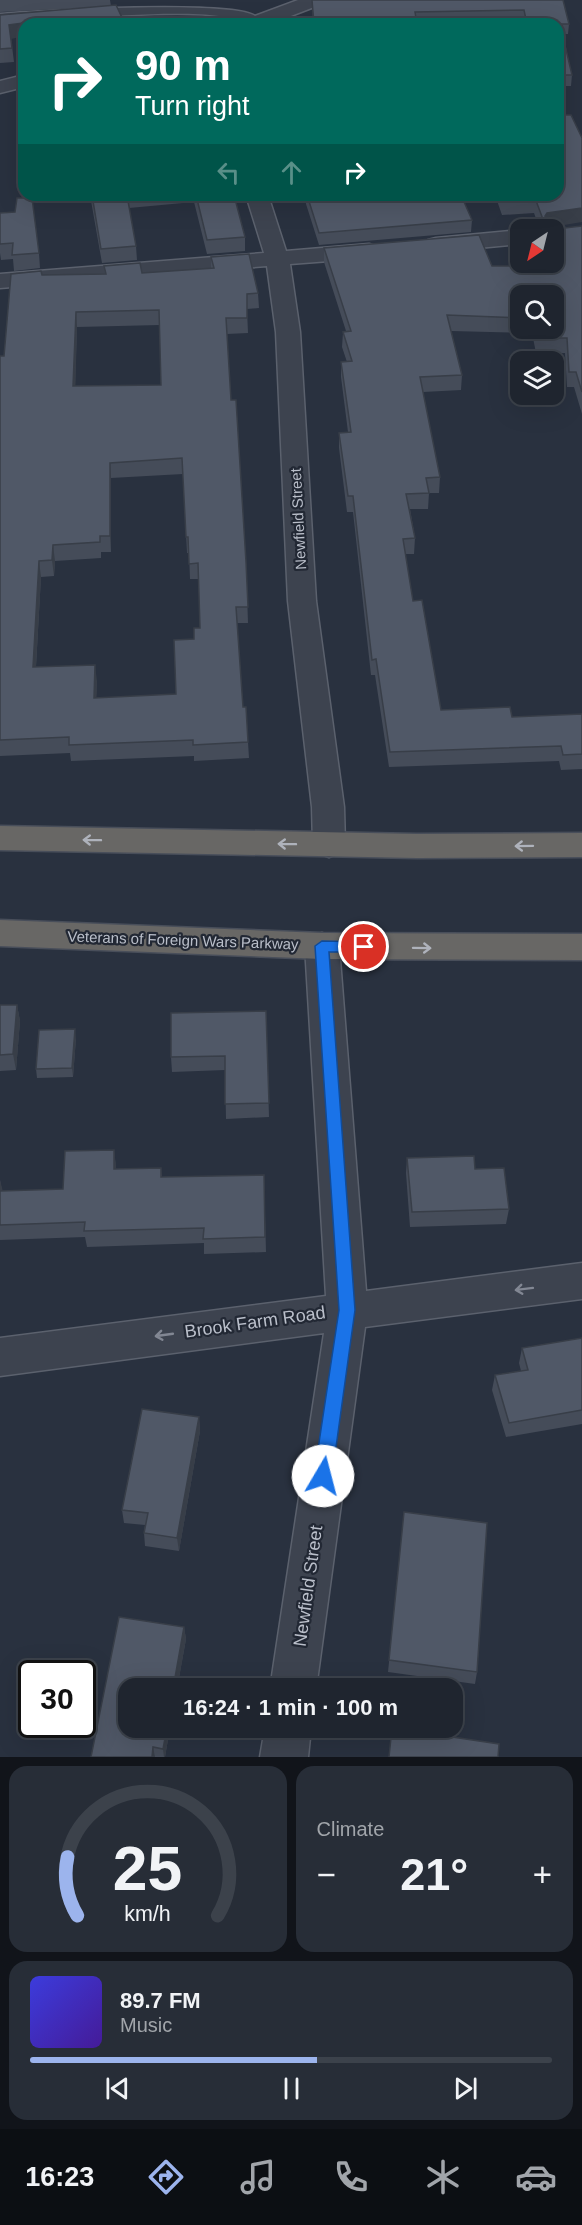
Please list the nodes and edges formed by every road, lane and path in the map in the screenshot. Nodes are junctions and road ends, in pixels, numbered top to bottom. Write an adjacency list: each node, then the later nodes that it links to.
1 (315, 0): 4 (street)
2 (25, 18): 3 (street)
3 (247, 18)
4 (268, 18)
5 (18, 19): 6 (street)
6 (0, 20)
7 (18, 82): 8 (street)
8 (0, 87)
9 (259, 201): 11 (street, Newfield Street)
10 (510, 238): 11 (street)
11 (277, 258): 12 (street); 14 (street, Newfield Street)
12 (0, 281)
13 (0, 838): 14 (highway, one-way to 13)
14 (329, 845): 15 (highway, one-way to 14)
15 (582, 845)
16 (0, 933): 17 (highway, Veterans of Foreign Wars Parkway)
17 (322, 946): 18 (highway, Veterans of Foreign Wars Parkway, one-way to 18); 20 (street, Newfield Street)
18 (582, 947)
19 (582, 1281): 20 (street, Brook Farm Road, one-way to 20)
20 (347, 1310): 21 (street, Brook Farm Road, one-way to 21); 22 (street, Newfield Street)
21 (0, 1357)
22 (295, 1678)
23 (287, 1738): 24 (street)
24 (284, 1757)

